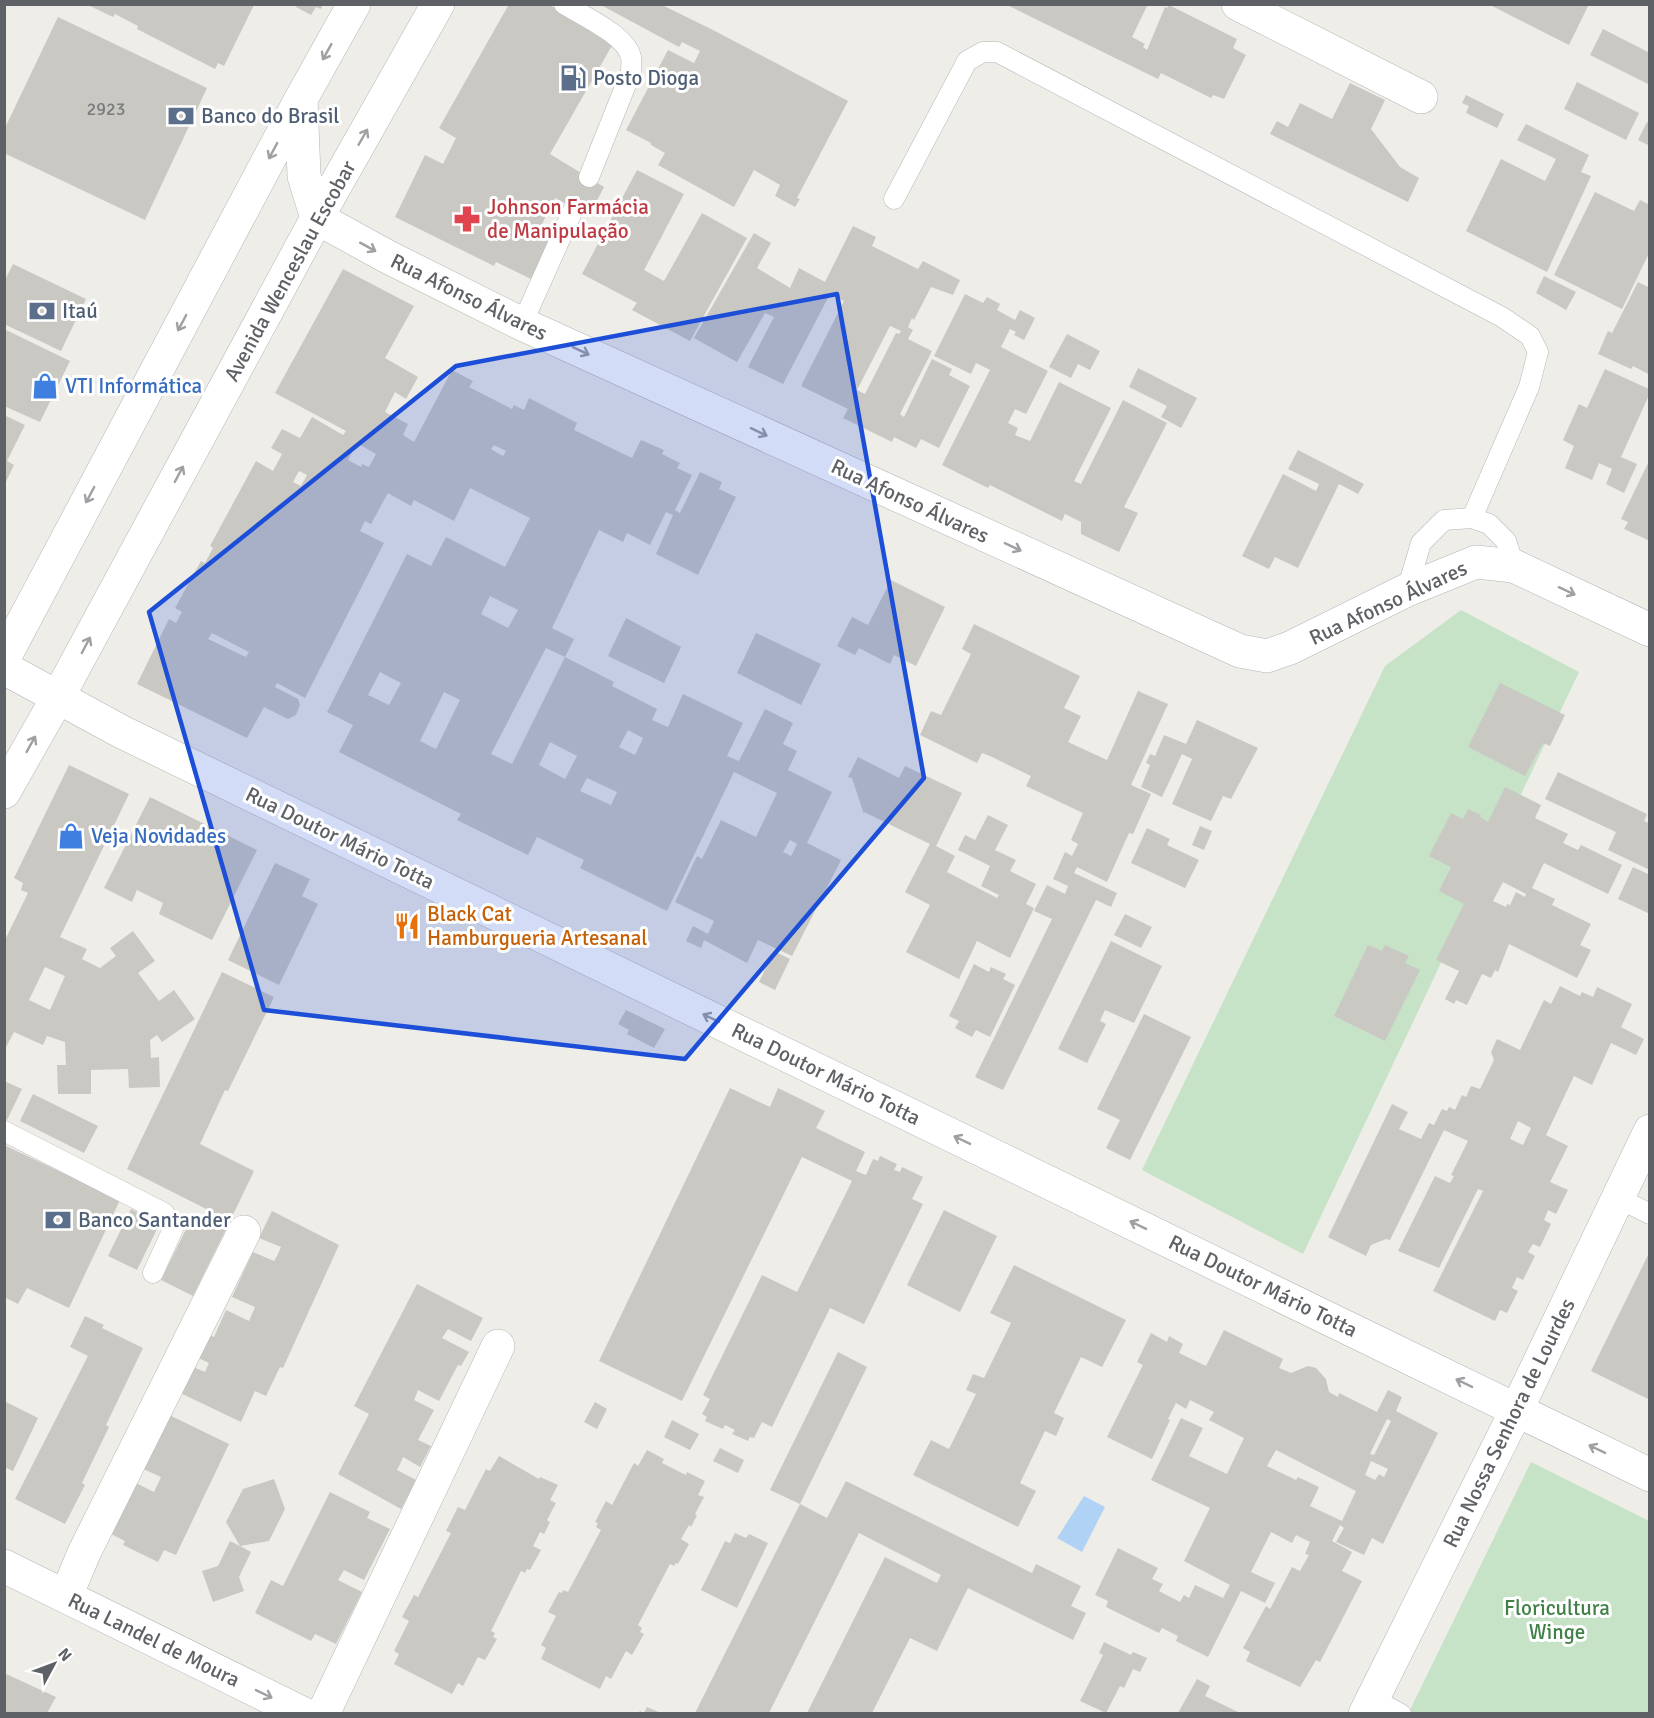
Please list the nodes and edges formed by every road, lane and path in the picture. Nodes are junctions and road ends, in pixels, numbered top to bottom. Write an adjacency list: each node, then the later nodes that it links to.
1 (354, 4): 6 (street, one-way to 6)
2 (438, 4): 10 (street, Avenida Wenceslau Escobar, one-way to 2)
3 (564, 4): 7 (lane)
4 (1238, 4): 5 (street)
5 (1421, 97)
6 (300, 99): 10 (street); 16 (street, one-way to 16)
7 (589, 177)
8 (894, 199): 12 (lane)
9 (574, 208): 11 (lane)
10 (317, 218): 11 (street, Rua Afonso Álvares, one-way to 11); 18 (street, Avenida Wenceslau Escobar, one-way to 10)
11 (522, 324): 14 (street, Rua Afonso Álvares, one-way to 14)
12 (1472, 518): 13 (lane); 14 (lane)
13 (1514, 566): 14 (street, Rua Afonso Álvares); 15 (street, Rua Afonso Álvares, one-way to 15)
14 (1407, 590)
15 (1650, 630)
16 (4, 658)
17 (4, 668): 18 (street, Rua Doutor Mário Totta)
18 (58, 697): 19 (street, Avenida Wenceslau Escobar, one-way to 18); 27 (street, Rua Doutor Mário Totta, one-way to 18)
19 (4, 792)
20 (4, 1131): 25 (lane)
21 (1650, 1131): 22 (street, Rua Nossa Senhora de Lourdes)
22 (1618, 1197): 23 (lane); 27 (street, Rua Nossa Senhora de Lourdes)
23 (1650, 1214)
24 (244, 1233): 30 (street)
25 (153, 1273)
26 (498, 1346): 33 (street)
27 (1517, 1409): 28 (street, Rua Doutor Mário Totta, one-way to 27); 31 (street, Rua Nossa Senhora de Lourdes)
28 (1650, 1475)
29 (4, 1566): 30 (street, Rua Landel de Moura)
30 (66, 1596): 32 (street, Rua Landel de Moura, one-way to 32)
31 (1380, 1709)
32 (304, 1713)
33 (323, 1713)

